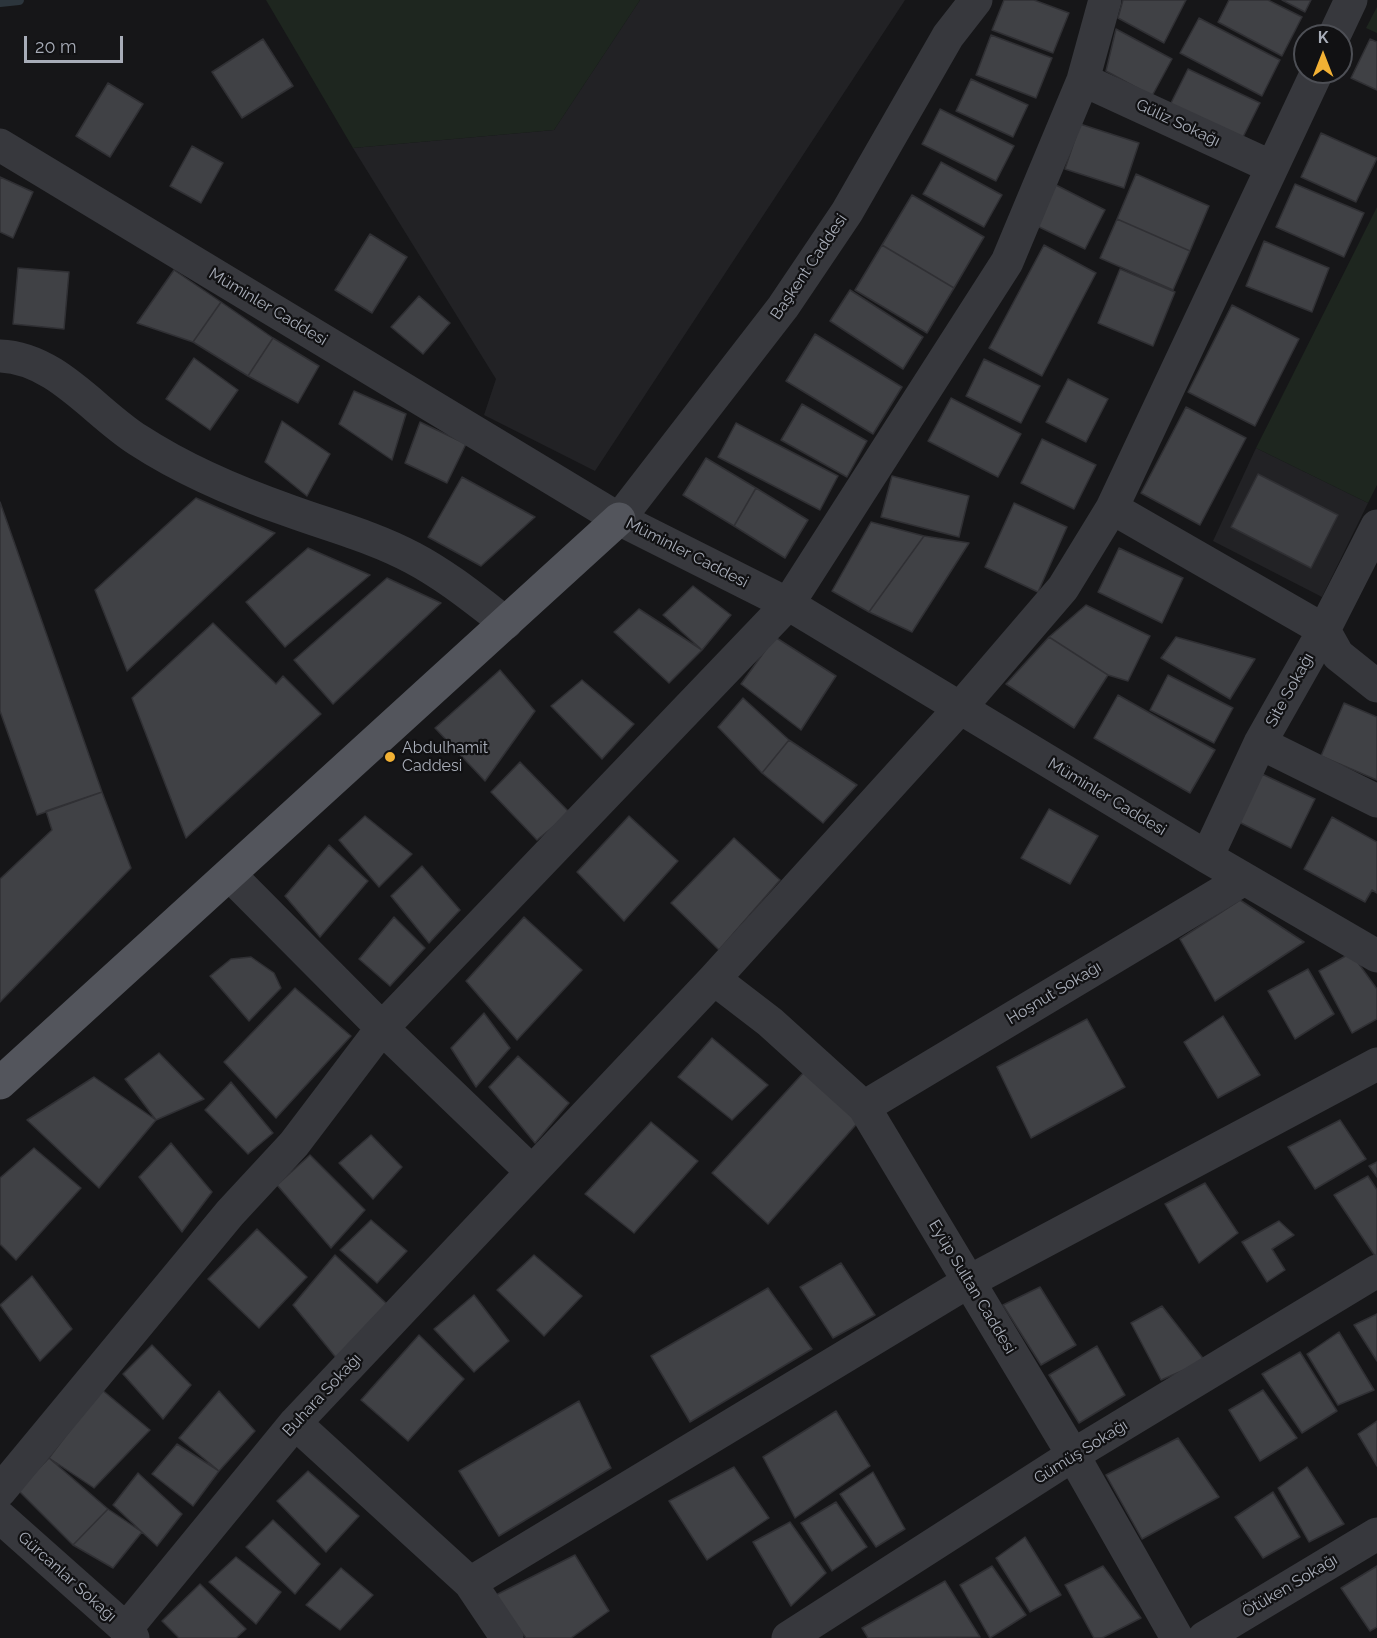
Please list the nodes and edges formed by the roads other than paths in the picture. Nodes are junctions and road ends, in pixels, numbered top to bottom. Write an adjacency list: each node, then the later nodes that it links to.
1 (976, 0): 11 (street, Başkent Caddesi)
2 (1105, 0): 5 (street)
3 (1351, 0): 4 (street)
4 (1340, 24)
5 (1083, 80): 8 (street, Güliz Sokağı); 13 (street)
6 (1311, 84): 8 (street, Buhara Sokağı)
7 (0, 145): 11 (street, Müminler Caddesi)
8 (1272, 167): 10 (street, Buhara Sokağı)
9 (0, 356): 14 (street)
10 (1112, 508): 15 (street); 17 (street, Buhara Sokağı)
11 (619, 519): 13 (street, Müminler Caddesi); 14 (main road)
12 (1377, 526): 15 (street, Site Sokağı)
13 (788, 604): 17 (street, Müminler Caddesi); 25 (street)
14 (506, 623): 21 (main road)
15 (1324, 630): 16 (street); 18 (street, Site Sokağı)
16 (1377, 686)
17 (960, 708): 20 (street, Müminler Caddesi); 24 (street, Buhara Sokağı)
18 (1260, 743): 19 (street); 20 (street, Site Sokağı)
19 (1377, 801)
20 (1207, 857): 22 (street, Müminler Caddesi)
21 (230, 874): 25 (street); 27 (main road)
22 (1244, 879): 23 (street, Müminler Caddesi); 28 (street, Hoşnut Sokağı)
23 (1377, 957)
24 (714, 979): 28 (street, Eyüp Sultan Caddesi); 29 (street, Buhara Sokağı)
25 (382, 1028): 29 (street); 34 (street)
26 (1377, 1064): 31 (street)
27 (0, 1083)
28 (864, 1107): 31 (street, Eyüp Sultan Caddesi)
29 (531, 1171): 32 (street, Buhara Sokağı)
30 (1377, 1271): 33 (street, Gümüş Sokağı)
31 (968, 1282): 33 (street, Eyüp Sultan Caddesi); 37 (street)
32 (295, 1423): 37 (street); 38 (street, Buhara Sokağı)
33 (1074, 1455): 40 (street, Gümüş Sokağı); 41 (street, Eyüp Sultan Caddesi)
34 (0, 1491)
35 (0, 1516): 38 (street, Gürcanlar Sokağı)
36 (1377, 1534): 42 (street, Ötüken Sokağı)
37 (470, 1583): 39 (street)
38 (130, 1633)
39 (507, 1638)
40 (788, 1638)
41 (1177, 1638)
42 (1204, 1638)

